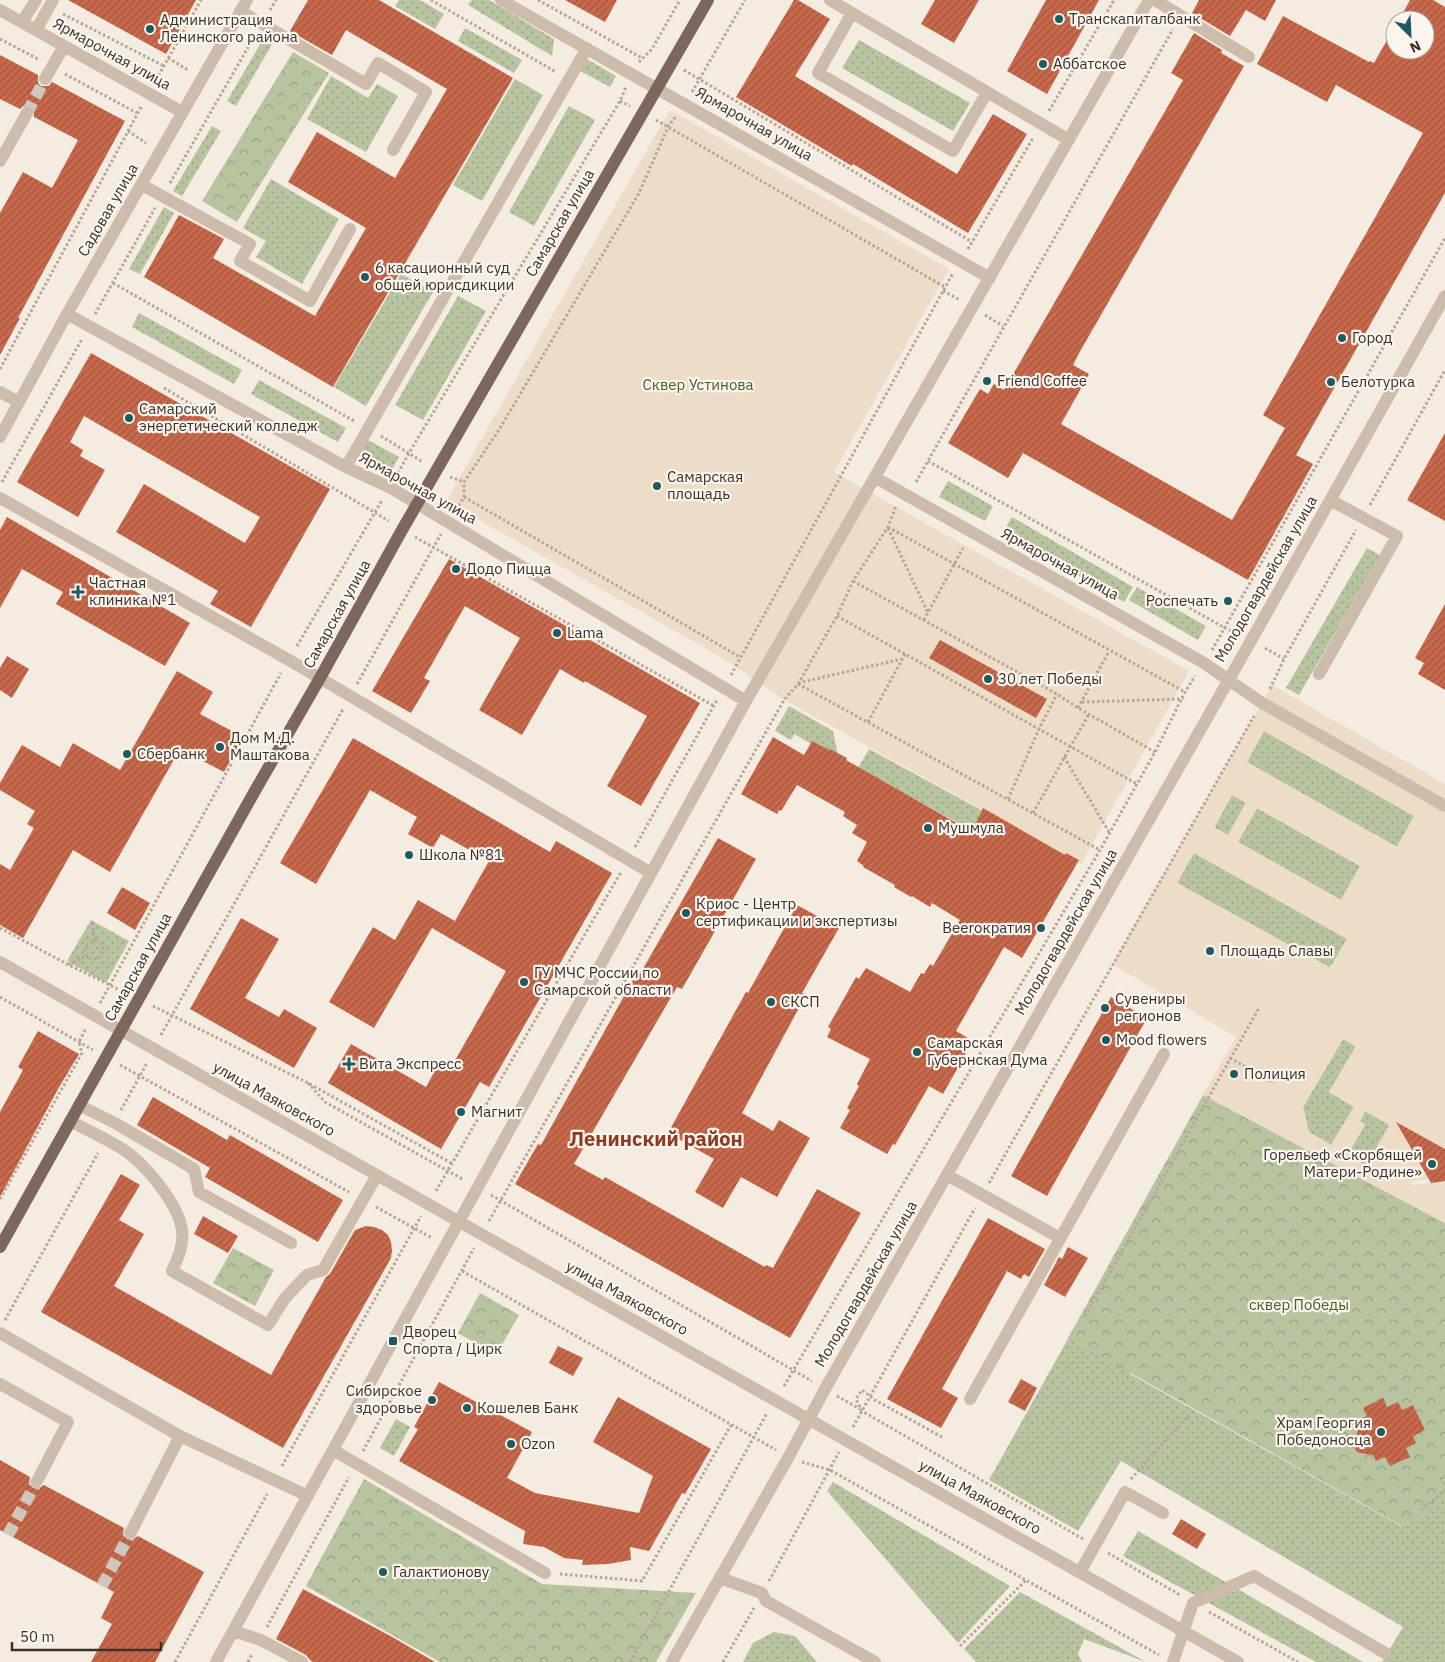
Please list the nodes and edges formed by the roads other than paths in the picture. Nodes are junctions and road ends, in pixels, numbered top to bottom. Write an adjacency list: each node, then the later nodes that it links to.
1 (36, 0): 11 (street)
2 (501, 0): 14 (street, Ярмарочная улица)
3 (708, 0): 17 (main road, Самарская улица)
4 (830, 0): 10 (street)
5 (1149, 0): 21 (street)
6 (1154, 0): 15 (street)
7 (51, 3): 12 (street)
8 (243, 6): 19 (street, Садовая улица); 22 (street)
9 (0, 10): 11 (street, Ярмарочная улица)
10 (852, 13): 18 (street); 18 (street)
11 (22, 22): 12 (street, Ярмарочная улица)
12 (36, 30): 13 (street, Ярмарочная улица)
13 (64, 46): 16 (street); 19 (street, Ярмарочная улица)
14 (587, 48): 17 (street, Ярмарочная улица); 32 (street)
15 (1249, 58)
16 (46, 79)
17 (658, 88): 26 (street, Ярмарочная улица); 36 (main road, Самарская улица)
18 (987, 92): 21 (street)
19 (182, 112): 24 (street, Садовая улица)
20 (27, 113): 23 (street)
21 (1069, 140): 26 (street)
22 (393, 150)
23 (0, 161)
24 (142, 185): 25 (street); 28 (street, Садовая улица)
25 (350, 229)
26 (990, 278): 33 (street)
27 (1445, 296): 35 (street, Молодогвардейская улица)
28 (67, 314): 30 (street, Садовая улица); 32 (street, Ярмарочная улица)
29 (0, 392): 30 (street)
30 (19, 402): 31 (street, Садовая улица)
31 (0, 436)
32 (346, 467): 36 (street, Ярмарочная улица)
33 (876, 478): 39 (street, Ярмарочная улица); 40 (street)
34 (0, 498): 38 (street)
35 (1330, 500): 37 (street); 39 (street, Молодогвардейская улица)
36 (417, 503): 38 (main road, Самарская улица); 40 (street, Ярмарочная улица)
37 (1319, 674)
38 (320, 678): 42 (street); 44 (main road, Самарская улица)
39 (1227, 680): 41 (street, Ярмарочная улица); 49 (street, Молодогвардейская улица)
40 (746, 701): 42 (street)
41 (1445, 806)
42 (651, 873): 50 (street)
43 (0, 962): 44 (street, улица Маяковского)
44 (120, 1030): 46 (main road, Самарская улица); 48 (street, улица Маяковского)
45 (1164, 1054): 51 (street)
46 (79, 1105): 47 (main road, Самарская улица); 52 (street)
47 (70, 1121): 48 (street); 53 (main road, Самарская улица)
48 (377, 1175): 50 (street, улица Маяковского)
49 (946, 1175): 51 (street); 57 (street, Молодогвардейская улица)
50 (459, 1222): 57 (street, улица Маяковского); 59 (street)
51 (1060, 1238): 56 (street)
52 (291, 1243)
53 (0, 1247)
54 (0, 1333): 58 (street)
55 (0, 1384): 60 (street)
56 (970, 1399)
57 (808, 1419): 64 (street, улица Маяковского); 66 (street, Молодогвардейская улица)
58 (180, 1436): 61 (street); 63 (street)
59 (333, 1450): 61 (street); 65 (street)
60 (37, 1481)
61 (308, 1496): 67 (street)
62 (1163, 1513): 64 (street)
63 (130, 1532)
64 (1080, 1572): 68 (street, улица Маяковского)
65 (545, 1573)
66 (720, 1578): 73 (street, Молодогвардейская улица); 74 (street)
67 (233, 1631): 71 (street); 72 (street)
68 (1184, 1631): 69 (street); 70 (street); 75 (street, улица Маяковского)
69 (1385, 1652)
70 (1168, 1660)
71 (216, 1662)
72 (302, 1662)
73 (672, 1662)
74 (875, 1662)
75 (1238, 1662)

